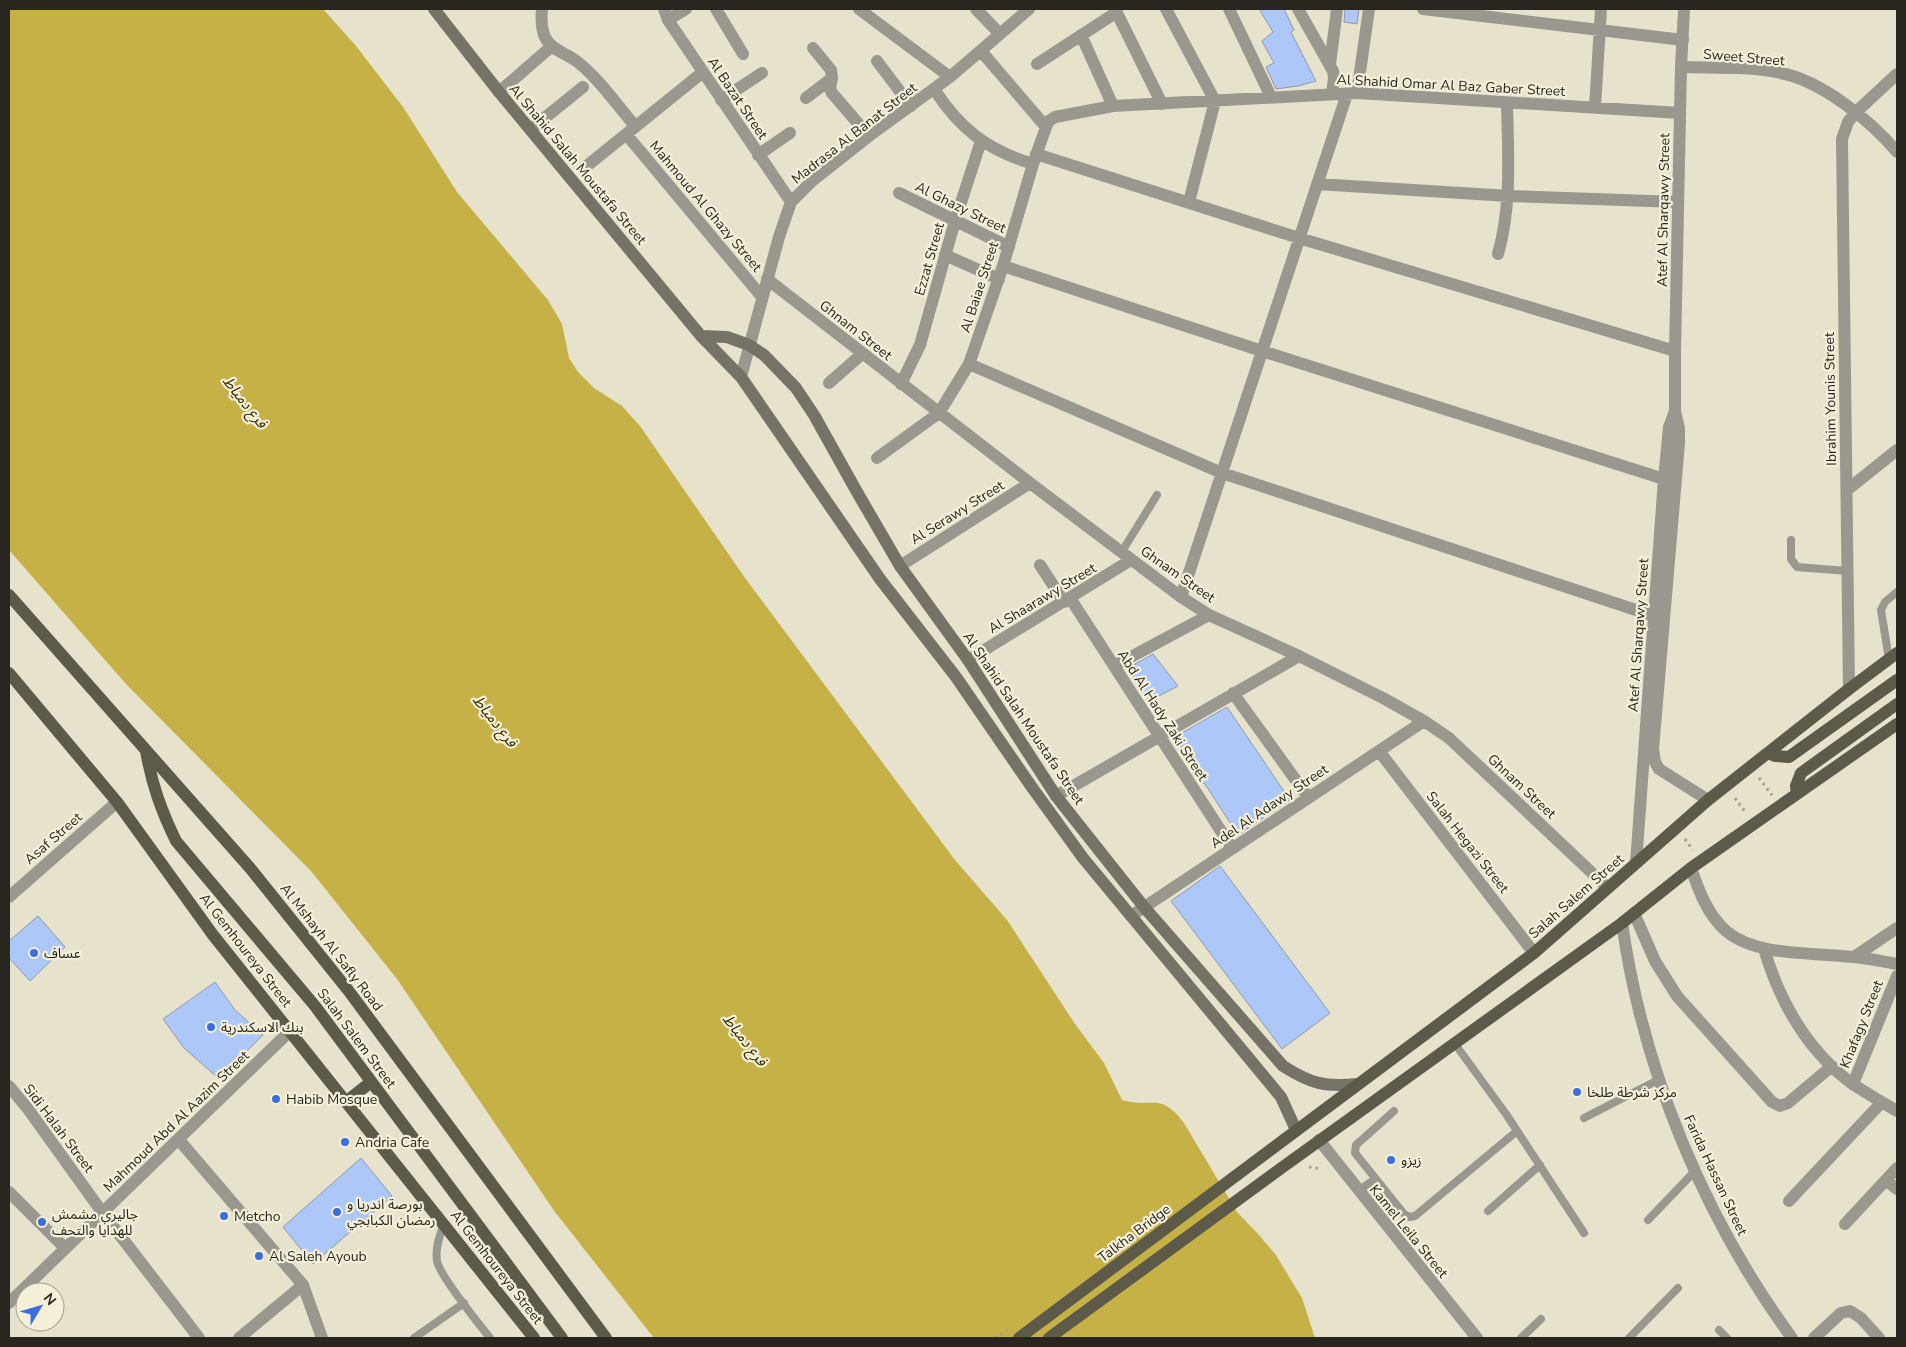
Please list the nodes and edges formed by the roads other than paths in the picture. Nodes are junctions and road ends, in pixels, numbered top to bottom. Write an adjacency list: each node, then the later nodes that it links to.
1 (542, 9): 23 (street)
2 (686, 9): 18 (street)
3 (716, 9): 26 (street)
4 (859, 9): 34 (street)
5 (976, 9): 20 (street)
6 (1028, 9): 20 (street, Madrasa Al Banat Street)
7 (1166, 9): 44 (street)
8 (1229, 9): 41 (street)
9 (1298, 9): 29 (street)
10 (1337, 9): 29 (street)
11 (1369, 9): 40 (street)
12 (1423, 9): 17 (street)
13 (1601, 9): 19 (street)
14 (1684, 9): 22 (street, Atef Al Sharqawy Street)
15 (1116, 10): 21 (street); 46 (street)
16 (439, 11): 38 (main road, Al Shahid Salah Moustafa Street)
17 (1466, 11): 19 (street)
18 (666, 14): 31 (street, Al Bazat Street)
19 (1600, 30): 22 (street); 49 (street)
20 (1000, 34): 25 (street, Madrasa Al Banat Street)
21 (1081, 35): 28 (street); 48 (street)
22 (1683, 40): 30 (street, Atef Al Sharqawy Street)
23 (552, 46): 38 (street); 54 (street, Mahmoud Al Ghazy Street)
24 (812, 48): 35 (street)
25 (982, 51): 34 (street, Madrasa Al Banat Street); 52 (street)
26 (743, 54)
27 (877, 62): 47 (street)
28 (1037, 64)
29 (1330, 64): 39 (street)
30 (1681, 67): 50 (street, Sweet Street); 51 (street, Atef Al Sharqawy Street)
31 (702, 72): 43 (street, Al Bazat Street); 54 (street)
32 (762, 73): 43 (street)
33 (1897, 74): 50 (street, Ibrahim Younis Street)
34 (950, 77): 37 (street, Madrasa Al Banat Street)
35 (832, 78): 42 (street); 56 (street)
36 (583, 87): 53 (street)
37 (934, 89): 47 (street, Madrasa Al Banat Street); 57 (street)
38 (498, 92): 53 (main road, Al Shahid Salah Moustafa Street)
39 (1332, 94): 40 (street, Al Shahid Omar Al Baz Gaber Street); 41 (street, Al Shahid Omar Al Baz Gaber Street)
40 (1352, 94): 45 (street, Al Shahid Omar Al Baz Gaber Street); 62 (street)
41 (1271, 97): 44 (street, Al Shahid Omar Al Baz Gaber Street)
42 (806, 98)
43 (721, 100): 59 (street, Al Bazat Street)
44 (1215, 101): 46 (street, Al Shahid Omar Al Baz Gaber Street); 66 (street)
45 (1507, 103): 49 (street, Al Shahid Omar Al Baz Gaber Street); 64 (street)
46 (1162, 104): 48 (street, Al Shahid Omar Al Baz Gaber Street)
47 (911, 106): 56 (street, Madrasa Al Banat Street)
48 (1113, 106): 52 (street, Al Shahid Omar Al Baz Gaber Street)
49 (1595, 108): 51 (street, Al Shahid Omar Al Baz Gaber Street)
50 (1856, 112): 58 (street, Sweet Street); 93 (street, Ibrahim Younis Street)
51 (1680, 113): 67 (street, Atef Al Sharqawy Street)
52 (1046, 127): 60 (street, Al Baiae Street)
53 (530, 129): 77 (main road, Al Shahid Salah Moustafa Street)
54 (631, 130): 61 (street); 76 (street, Mahmoud Al Ghazy Street)
55 (790, 133): 59 (street)
56 (869, 136): 65 (street, Madrasa Al Banat Street)
57 (981, 141): 60 (street); 68 (street, Ezzat Street)
58 (1897, 152)
59 (758, 155): 65 (street, Al Bazat Street)
60 (1034, 159): 66 (street); 70 (street, Al Baiae Street)
61 (588, 164)
62 (1317, 184): 64 (street); 69 (street)
63 (899, 193): 68 (street, Al Ghazy Street)
64 (1508, 196): 67 (street); 71 (street)
65 (791, 202): 74 (street, Madrasa Al Banat Street)
66 (1189, 202): 69 (street)
67 (1678, 202): 80 (street, Atef Al Sharqawy Street)
68 (955, 221): 70 (street, Al Ghazy Street); 72 (street, Ezzat Street)
69 (1299, 238): 79 (street); 80 (street)
70 (1009, 247): 73 (street, Al Baiae Street)
71 (1498, 254)
72 (945, 255): 75 (street); 85 (street, Ezzat Street)
73 (1003, 266): 75 (street, Al Baiae Street); 79 (street)
74 (767, 279): 76 (street, Madrasa Al Banat Street); 81 (street, Ghnam Street)
75 (999, 279): 82 (street, Al Baiae Street)
76 (762, 297): 78 (street, Madrasa Al Banat Street)
77 (701, 336): 78 (main road, Al Shahid Salah Moustafa Street); 83 (main road, Al Shahid Salah Moustafa Street)
78 (749, 345): 83 (street, Madrasa Al Banat Street); 98 (main road, Al Shahid Salah Moustafa Street)
79 (1262, 351): 90 (street); 91 (street)
80 (1675, 351): 86 (street, Atef Al Sharqawy Street)
81 (862, 354): 84 (street); 85 (street, Ghnam Street)
82 (969, 364): 87 (street, Al Baiae Street); 90 (street)
83 (741, 377): 133 (main road, Al Shahid Salah Moustafa Street)
84 (829, 383)
85 (901, 384): 87 (street, Ghnam Street)
86 (1675, 411): 91 (street, Atef Al Sharqawy Street); 124 (street, Atef Al Sharqawy Street)
87 (939, 413): 89 (street); 92 (street, Ghnam Street)
88 (1897, 450): 93 (street)
89 (877, 458)
90 (1222, 473): 102 (street); 105 (street)
91 (1664, 479): 105 (street, Atef Al Sharqawy Street)
92 (1030, 483): 96 (street, Ghnam Street); 98 (street, Al Serawy Street)
93 (1847, 490): 99 (street, Ibrahim Younis Street)
94 (1156, 495): 96 (lane)
95 (1791, 540): 99 (lane)
96 (1126, 557): 102 (street, Ghnam Street); 103 (street, Al Shaarawy Street)
97 (1040, 565): 103 (street, Abd Al Hady Zaki Street)
98 (900, 566): 108 (main road, Al Shahid Salah Moustafa Street)
99 (1848, 572): 112 (street, Ibrahim Younis Street)
100 (1897, 592): 107 (lane)
101 (9, 595): 118 (main road, Al Mshayh Al Safly Road)
102 (1181, 598): 104 (street, Ghnam Street)
103 (1067, 600): 108 (street, Al Shaarawy Street); 109 (street, Abd Al Hady Zaki Street)
104 (1209, 615): 106 (street, Ghnam Street); 109 (street)
105 (1654, 616): 127 (street, Atef Al Sharqawy Street)
106 (1299, 656): 113 (street); 115 (street, Ghnam Street)
107 (1893, 656): 112 (main road, Salah Salem Street)
108 (968, 660): 122 (main road, Al Shahid Salah Moustafa Street)
109 (1114, 666): 117 (street, Abd Al Hady Zaki Street)
110 (9, 673): 125 (main road, Al Gemhoureya Street)
111 (1897, 680): 120 (main road)
112 (1849, 689): 120 (main road, Salah Salem Street)
113 (1233, 693): 117 (street); 123 (street)
114 (1897, 704): 121 (main road)
115 (1424, 721): 119 (street, Adel Al Adawy Street); 129 (street, Ghnam Street)
116 (1897, 724): 121 (main road)
117 (1159, 736): 122 (street); 126 (street, Abd Al Hady Zaki Street)
118 (146, 751): 145 (main road, Salah Salem Street); 189 (main road, Al Mshayh Al Safly Road)
119 (1379, 751): 123 (street, Adel Al Adawy Street); 137 (street, Salah Hegazi Street)
120 (1768, 753): 124 (main road, Salah Salem Street)
121 (1797, 794): 128 (main road)
122 (1056, 796): 131 (main road, Al Shahid Salah Moustafa Street)
123 (1308, 798): 126 (street, Adel Al Adawy Street)
124 (1708, 800): 127 (main road, Salah Salem Street)
125 (117, 802): 130 (street, Asaf Street); 141 (main road, Al Gemhoureya Street)
126 (1232, 848): 131 (street, Adel Al Adawy Street)
127 (1636, 862): 129 (main road, Salah Salem Street)
128 (1696, 864): 132 (main road); 136 (street)
129 (1607, 887): 137 (main road, Salah Salem Street)
130 (9, 897)
131 (1144, 907): 133 (street, Adel Al Adawy Street); 146 (main road, Al Shahid Salah Moustafa Street)
132 (1634, 914): 134 (main road); 143 (street)
133 (1131, 916): 154 (main road, Al Shahid Salah Moustafa Street)
134 (1622, 923): 142 (main road); 144 (street, Farida Hassan Street)
135 (1897, 928): 138 (street)
136 (1764, 949): 138 (street); 143 (street)
137 (1534, 952): 146 (main road, Salah Salem Street)
138 (1854, 957): 139 (street)
139 (1897, 964)
140 (1897, 976): 147 (street, Khafagy Street)
141 (290, 1031): 149 (main road, Al Gemhoureya Street); 156 (street, Mahmoud Abd Al Aazim Street)
142 (1455, 1044): 155 (lane); 157 (main road)
143 (1832, 1066): 147 (street)
144 (1660, 1079): 153 (lane); 161 (street, Farida Hassan Street)
145 (371, 1082): 149 (main road); 188 (main road, Salah Salem Street)
146 (1357, 1084): 154 (main road, Salah Salem Street)
147 (1853, 1084): 150 (street)
148 (9, 1086): 169 (street, Sidi Halah Street)
149 (347, 1101): 171 (main road, Al Gemhoureya Street)
150 (1882, 1102): 152 (street); 167 (street)
151 (1394, 1111): 162 (lane)
152 (1897, 1111)
153 (1584, 1118)
154 (1296, 1130): 158 (main road, Salah Salem Street)
155 (1517, 1131): 159 (lane); 162 (lane)
156 (180, 1140): 169 (street, Mahmoud Abd Al Aazim Street); 175 (street)
157 (1319, 1140): 165 (street, Kamel Leila Street); 191 (main road)
158 (1267, 1152): 190 (main road, Talkha Bridge)
159 (1540, 1165): 168 (lane); 173 (lane)
160 (1897, 1168): 163 (street)
161 (1695, 1171): 170 (lane); 181 (street, Farida Hassan Street)
162 (1375, 1179): 165 (lane)
163 (1886, 1180): 164 (street); 172 (street)
164 (1897, 1189)
165 (1358, 1191): 192 (street, Kamel Leila Street)
166 (9, 1192): 174 (street)
167 (1789, 1201)
168 (1488, 1211)
169 (102, 1212): 174 (street, Mahmoud Abd Al Aazim Street); 182 (street, Sidi Halah Street)
170 (1648, 1220)
171 (444, 1223): 178 (lane); 187 (main road, Al Gemhoureya Street)
172 (1845, 1224)
173 (1584, 1233)
174 (65, 1248): 177 (street, Mahmoud Abd Al Aazim Street)
175 (302, 1285): 183 (street); 184 (street)
176 (1678, 1288): 194 (lane)
177 (12, 1297)
178 (464, 1303): 185 (lane); 186 (lane)
179 (1541, 1319): 193 (lane)
180 (1719, 1330): 195 (lane)
181 (1787, 1336)
182 (199, 1338)
183 (239, 1338)
184 (322, 1338)
185 (414, 1338)
186 (490, 1338)
187 (534, 1338)
188 (562, 1338)
189 (606, 1338)
190 (1020, 1338)
191 (1049, 1338)
192 (1477, 1338)
193 (1521, 1338)
194 (1628, 1338)
195 (1727, 1338)
196 (1814, 1338): 197 (street)
197 (1879, 1338)

